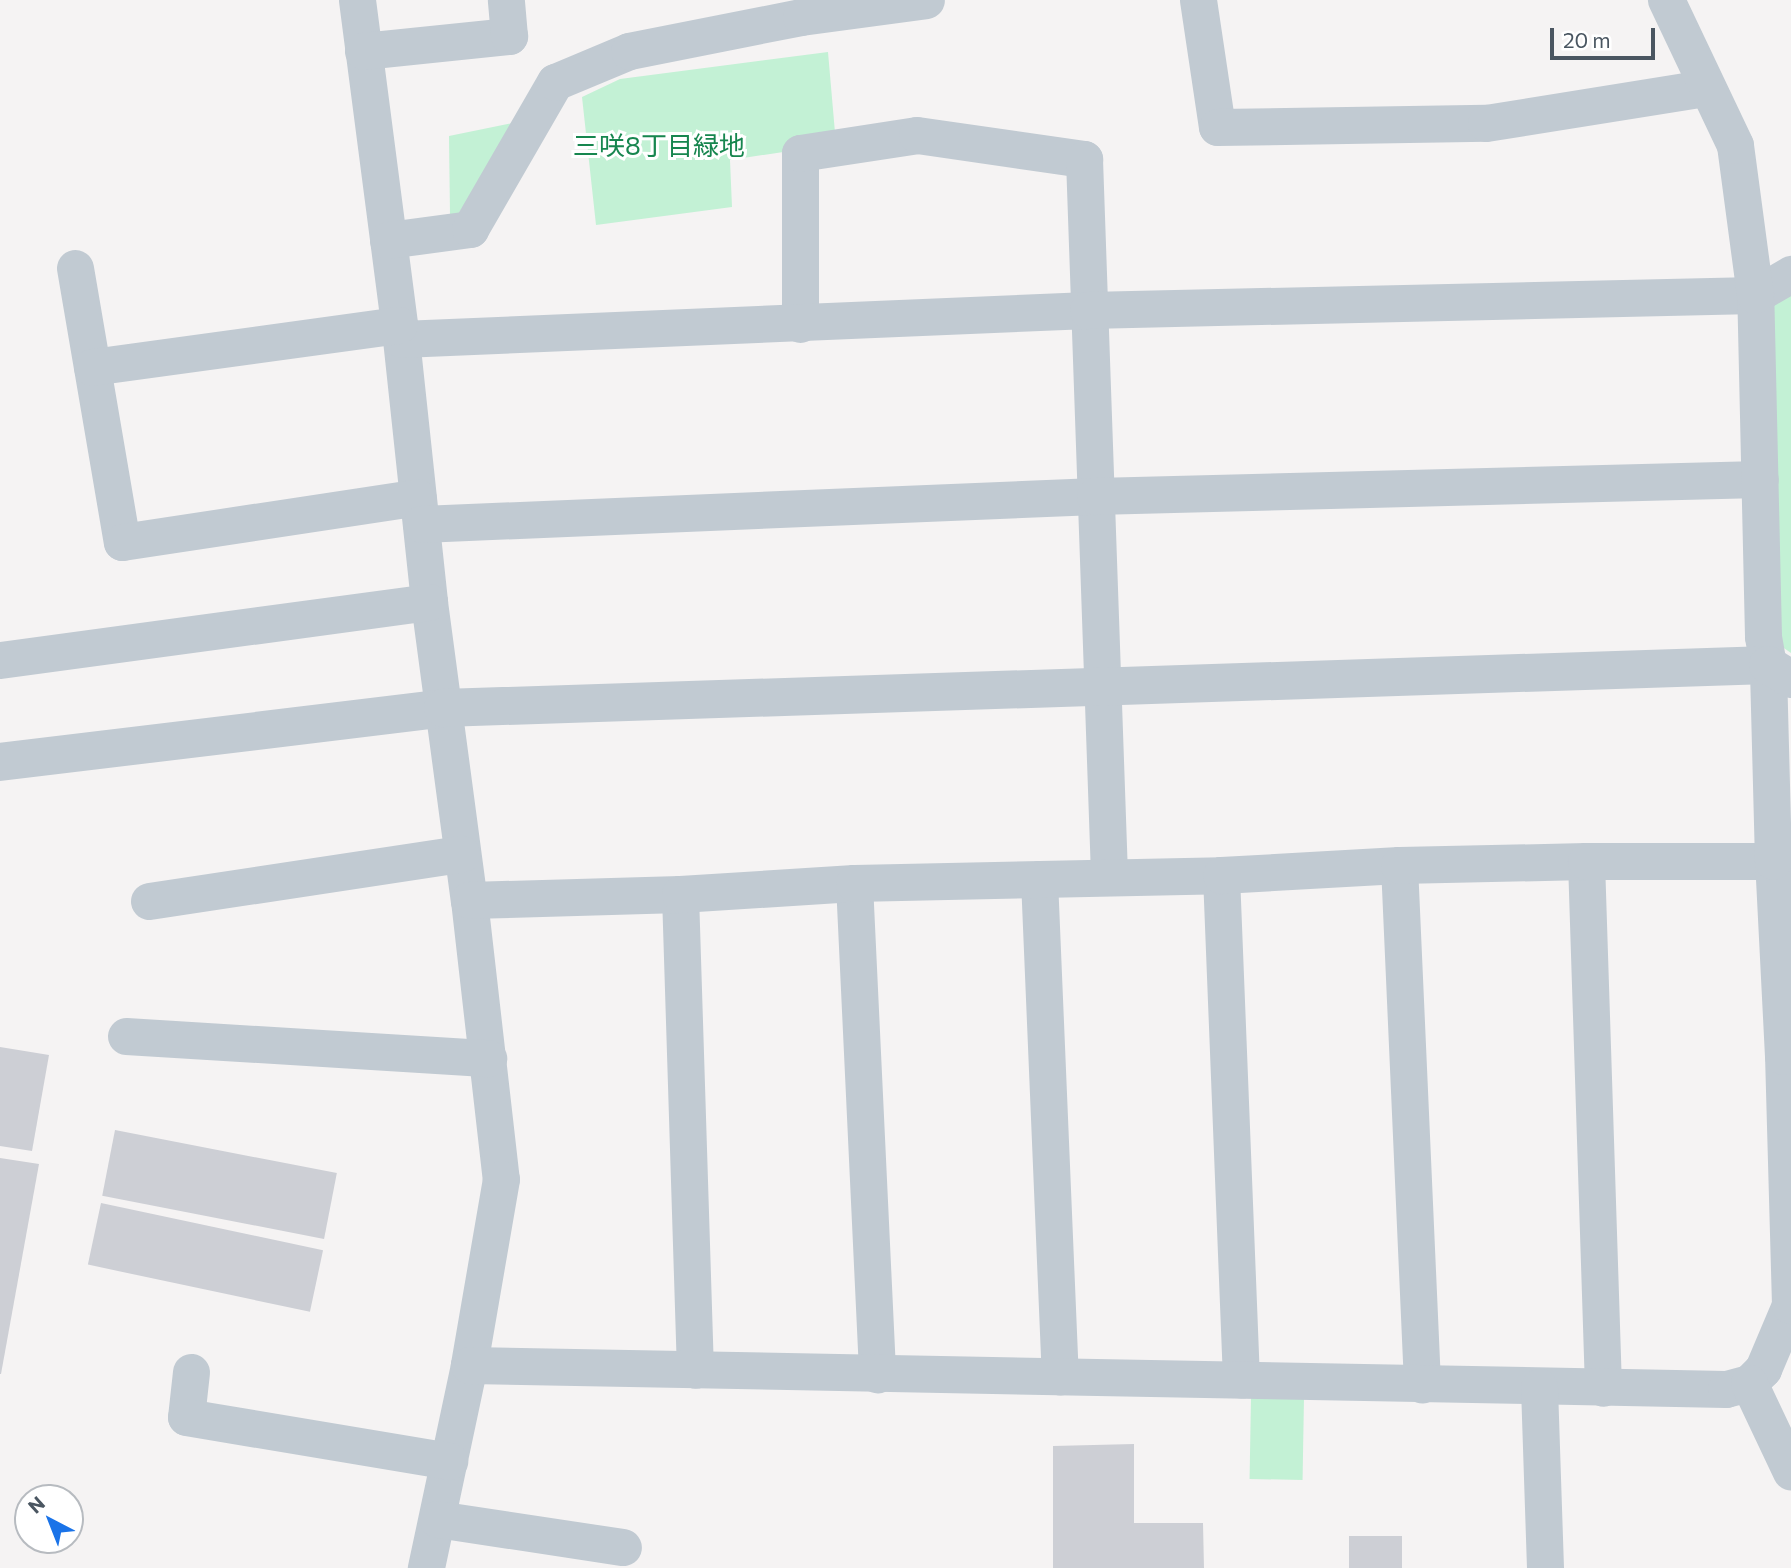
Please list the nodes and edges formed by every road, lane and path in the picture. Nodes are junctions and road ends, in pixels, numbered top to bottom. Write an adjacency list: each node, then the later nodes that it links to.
1 (356, 0): 7 (street)
2 (506, 0): 7 (street)
3 (926, 0): 6 (street)
4 (1198, 0): 8 (street)
5 (1666, 0): 8 (street)
6 (800, 9): 9 (street)
7 (363, 51): 9 (street)
8 (1705, 88): 12 (street)
9 (388, 240): 15 (street)
10 (75, 268): 16 (street)
11 (1791, 274): 12 (street)
12 (1755, 295): 13 (street); 17 (street)
13 (1088, 310): 14 (street); 14 (street); 18 (street)
14 (800, 324): 15 (street)
15 (400, 332): 16 (street); 19 (street)
16 (92, 367): 19 (street)
17 (1760, 479): 18 (street); 22 (street)
18 (1095, 496): 19 (street); 23 (street)
19 (420, 510): 20 (street)
20 (429, 602): 21 (street); 24 (street)
21 (0, 660)
22 (1779, 672): 23 (street); 28 (street)
23 (1104, 686): 24 (street); 30 (street)
24 (443, 708): 25 (street); 26 (street)
25 (0, 762)
26 (461, 854): 35 (street); 36 (street)
27 (1586, 861): 28 (street); 29 (street); 49 (street)
28 (1773, 861): 39 (street)
29 (1399, 865): 31 (street); 47 (street)
30 (1109, 875): 31 (street); 32 (street)
31 (1221, 875): 45 (street)
32 (1039, 879): 33 (street); 44 (street)
33 (853, 883): 34 (street); 43 (street)
34 (680, 894): 36 (street); 41 (street)
35 (149, 901)
36 (469, 901): 38 (street)
37 (126, 1036): 38 (street)
38 (488, 1058): 40 (street)
39 (1787, 1059): 46 (street)
40 (469, 1365): 41 (street); 50 (street)
41 (695, 1370): 43 (street)
42 (191, 1371): 50 (street)
43 (877, 1374): 44 (street)
44 (1060, 1377): 45 (street)
45 (1241, 1380): 47 (street)
46 (1749, 1383): 49 (street); 51 (street)
47 (1422, 1384): 48 (street)
48 (1539, 1387): 49 (street); 55 (street)
49 (1603, 1388)
50 (449, 1461): 52 (street)
51 (1791, 1472)
52 (437, 1519): 53 (street); 54 (street)
53 (623, 1547)
54 (426, 1568)
55 (1545, 1568)

